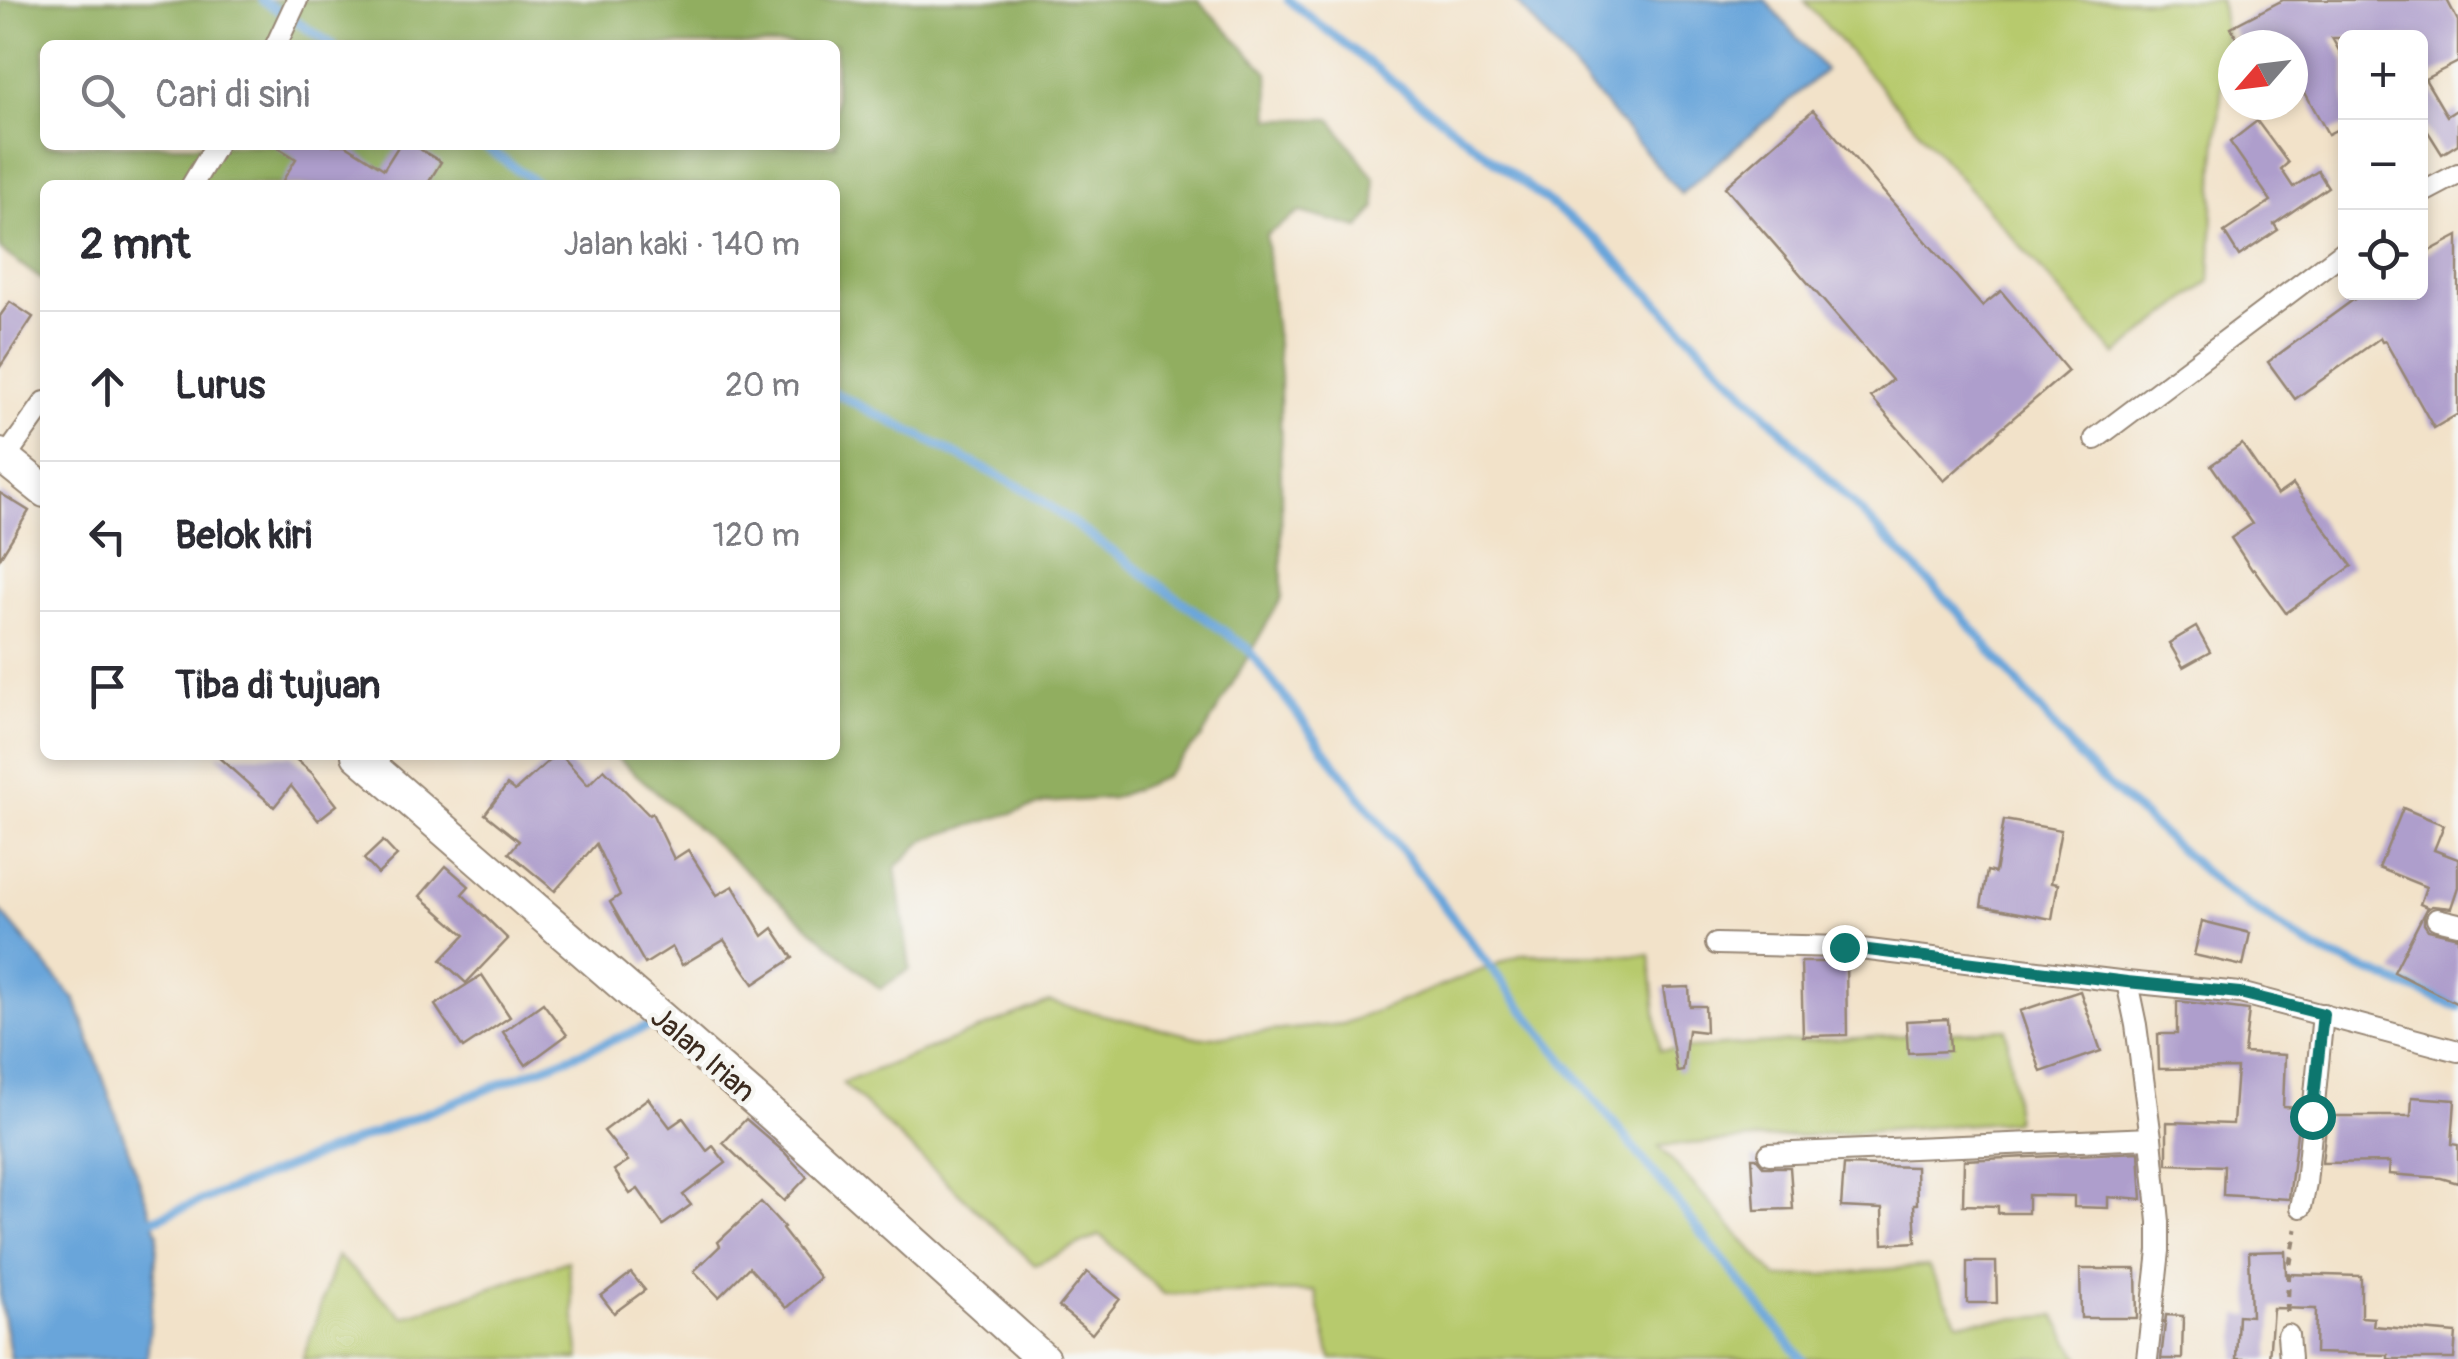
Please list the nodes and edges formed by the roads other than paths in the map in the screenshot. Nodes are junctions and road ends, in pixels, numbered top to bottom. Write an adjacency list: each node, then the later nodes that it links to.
1 (296, 5): 2 (street)
2 (278, 40)
3 (213, 150): 5 (street)
4 (2458, 174): 6 (street)
5 (195, 180)
6 (2428, 190)
7 (2338, 256): 9 (street)
8 (40, 409): 10 (street)
9 (2095, 439)
10 (3, 457): 11 (main road)
11 (40, 487)
12 (364, 760): 21 (main road, Jalan Irian)
13 (1716, 944): 14 (street)
14 (2127, 982): 15 (street); 17 (street)
15 (2323, 1014): 16 (street); 19 (street)
16 (2458, 1052)
17 (2151, 1138): 18 (street); 22 (street)
18 (1769, 1154)
19 (2301, 1206)
20 (2288, 1335): 23 (street)
21 (1043, 1359)
22 (2147, 1359)
23 (2290, 1359)

